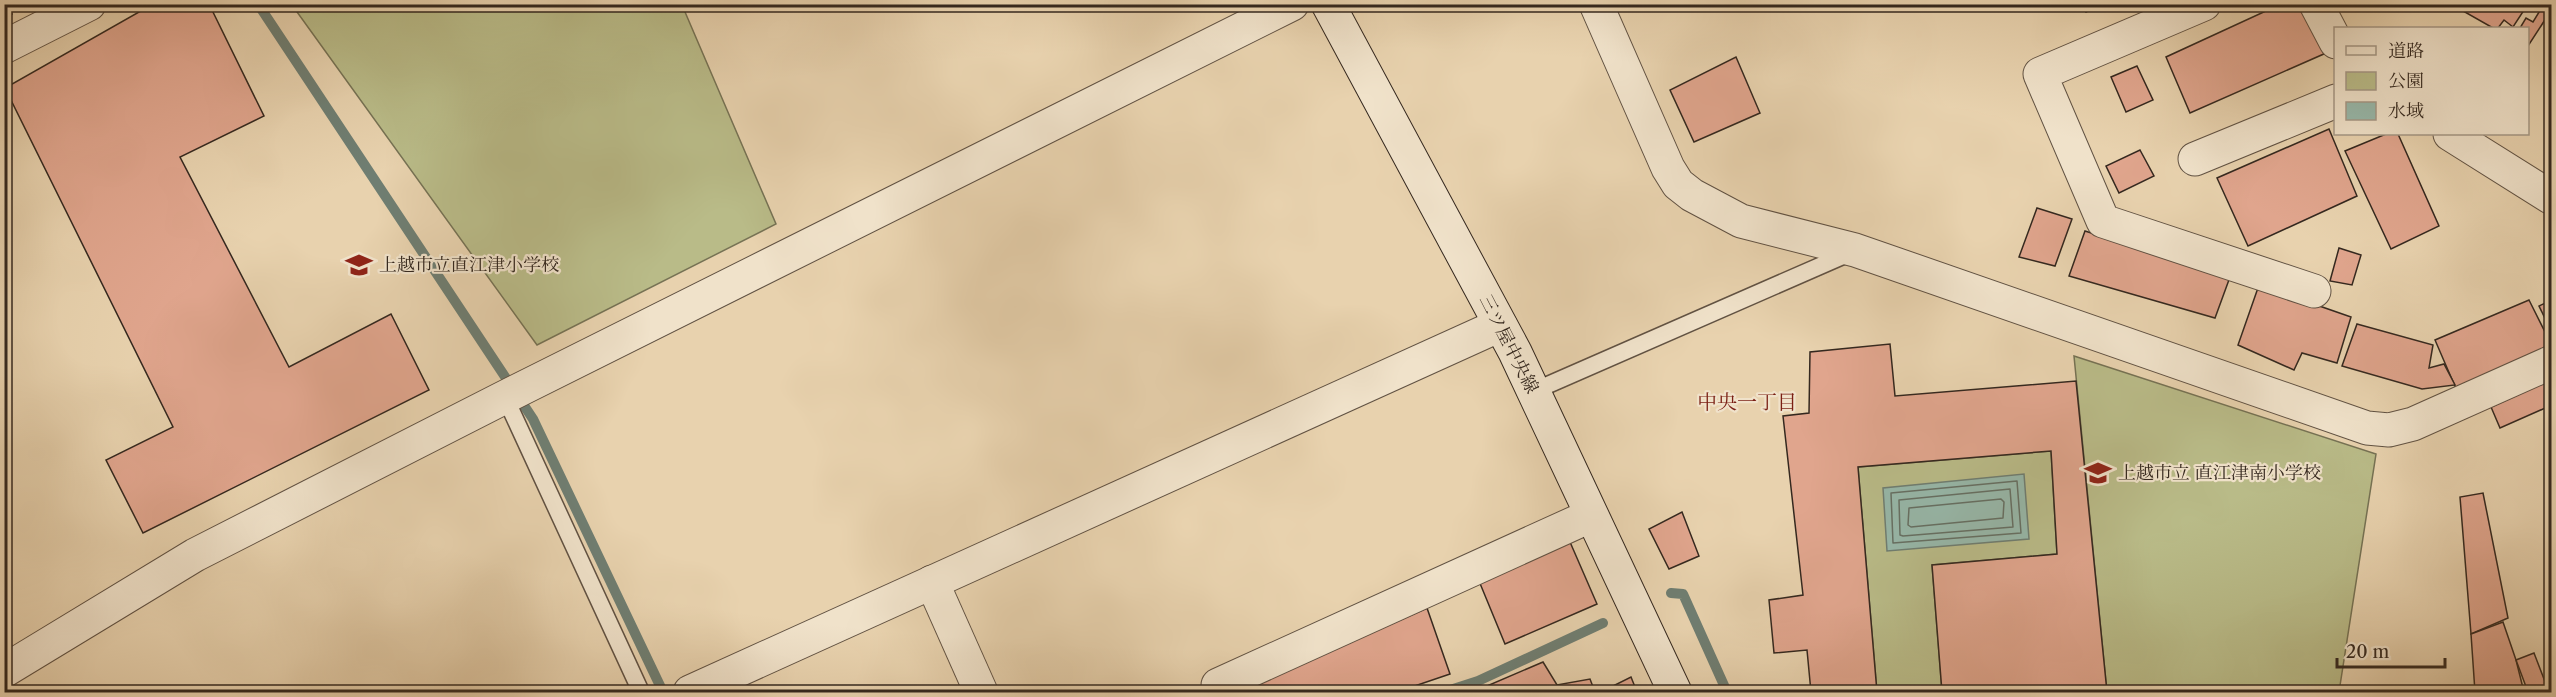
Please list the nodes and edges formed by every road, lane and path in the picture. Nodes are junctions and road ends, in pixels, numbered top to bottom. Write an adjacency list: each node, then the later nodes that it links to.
1 (89, 4): 8 (street)
2 (1292, 4): 18 (street)
3 (1328, 4): 15 (street, 三ツ屋中央線)
4 (1596, 4): 13 (street)
5 (2204, 4): 14 (street)
6 (2316, 4): 7 (street)
7 (2334, 38)
8 (4, 47)
9 (2334, 101): 11 (street)
10 (2452, 135): 12 (street)
11 (2195, 159)
12 (2552, 198)
13 (1855, 250): 16 (street); 17 (lane)
14 (2314, 291)
15 (1500, 325): 17 (street, 三ツ屋中央線); 20 (street)
16 (2552, 362)
17 (1534, 391): 19 (street, 三ツ屋中央線)
18 (505, 397): 21 (street); 23 (lane)
19 (1590, 516): 22 (street); 26 (street, 三ツ屋中央線)
20 (932, 582): 24 (street); 25 (street)
21 (4, 671)
22 (1218, 685)
23 (640, 693)
24 (690, 693)
25 (981, 693)
26 (1675, 693)

